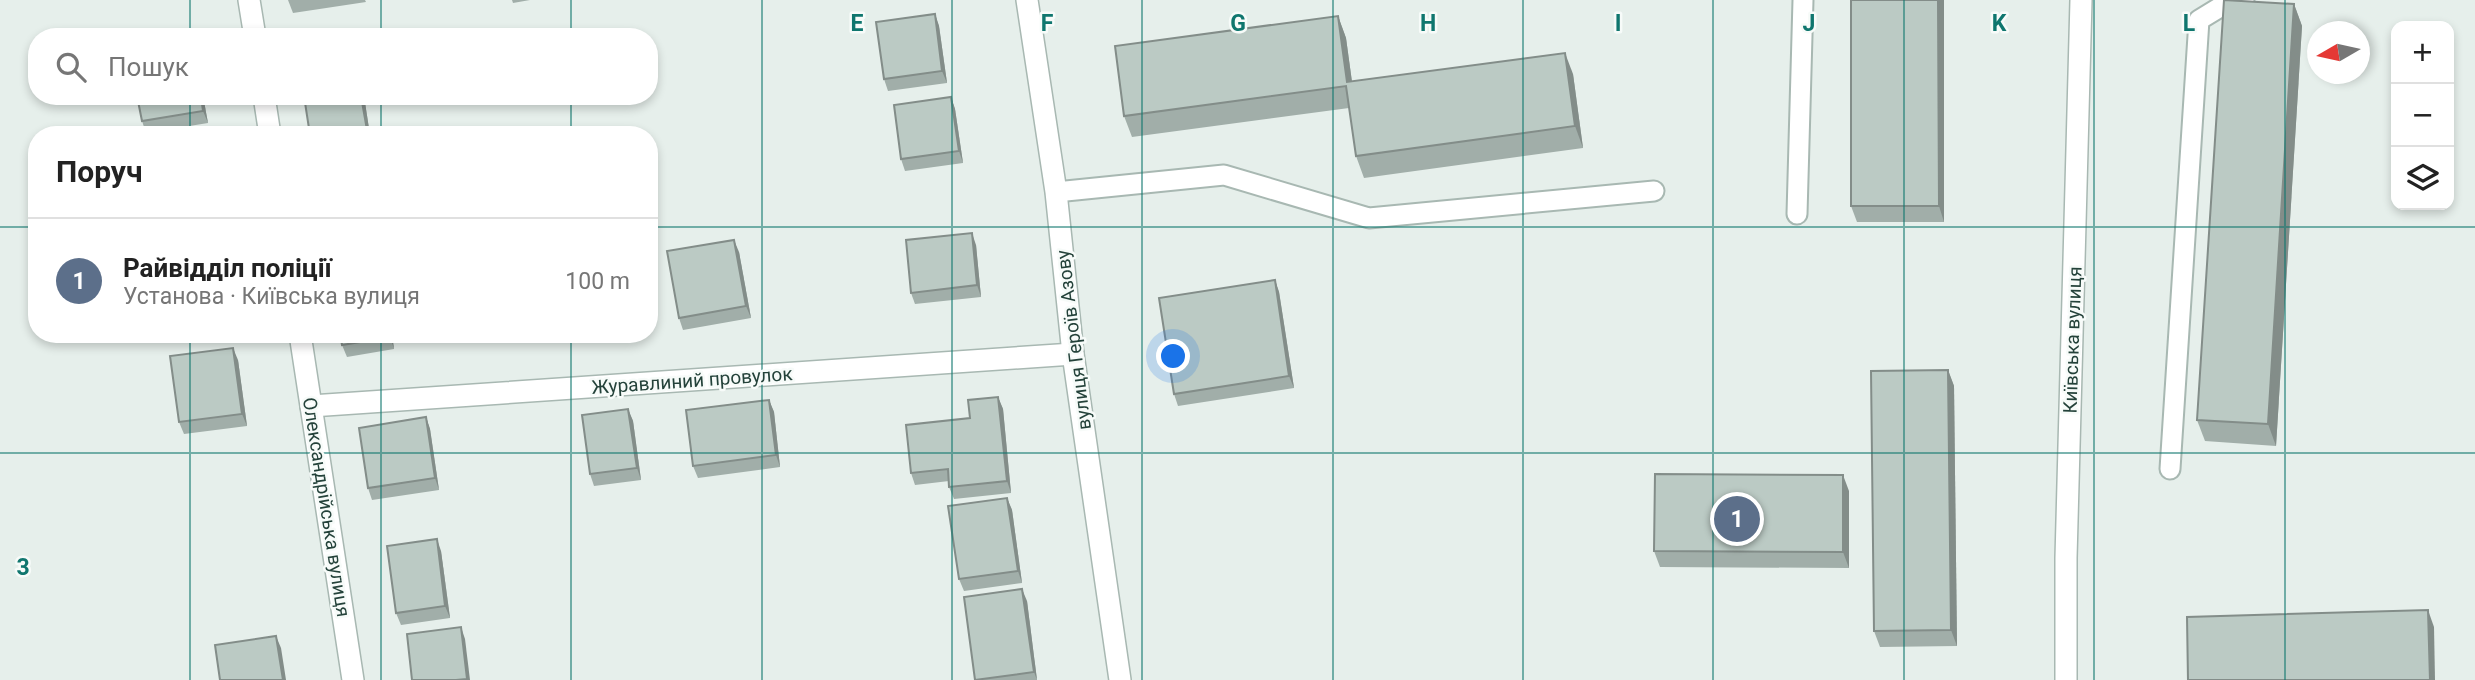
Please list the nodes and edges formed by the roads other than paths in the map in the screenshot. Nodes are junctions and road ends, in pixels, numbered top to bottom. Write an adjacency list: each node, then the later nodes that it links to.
1 (249, 0): 6 (street)
2 (1027, 0): 10 (street, вулиця Героїв Азову)
3 (1803, 0): 11 (lane)
4 (2081, 0): 18 (street, Київська вулиця)
5 (2244, 0): 15 (lane)
6 (254, 28)
7 (265, 105): 8 (street)
8 (269, 126)
9 (1654, 191): 10 (lane)
10 (1056, 192): 13 (street, вулиця Героїв Азову)
11 (1797, 214)
12 (301, 343): 14 (street, Олександрійська вулиця)
13 (1073, 354): 14 (street, Журавлиний провулок); 17 (street, вулиця Героїв Азову)
14 (311, 406): 16 (street, Олександрійська вулиця)
15 (2170, 470)
16 (353, 680)
17 (1119, 680)
18 (2066, 680)

